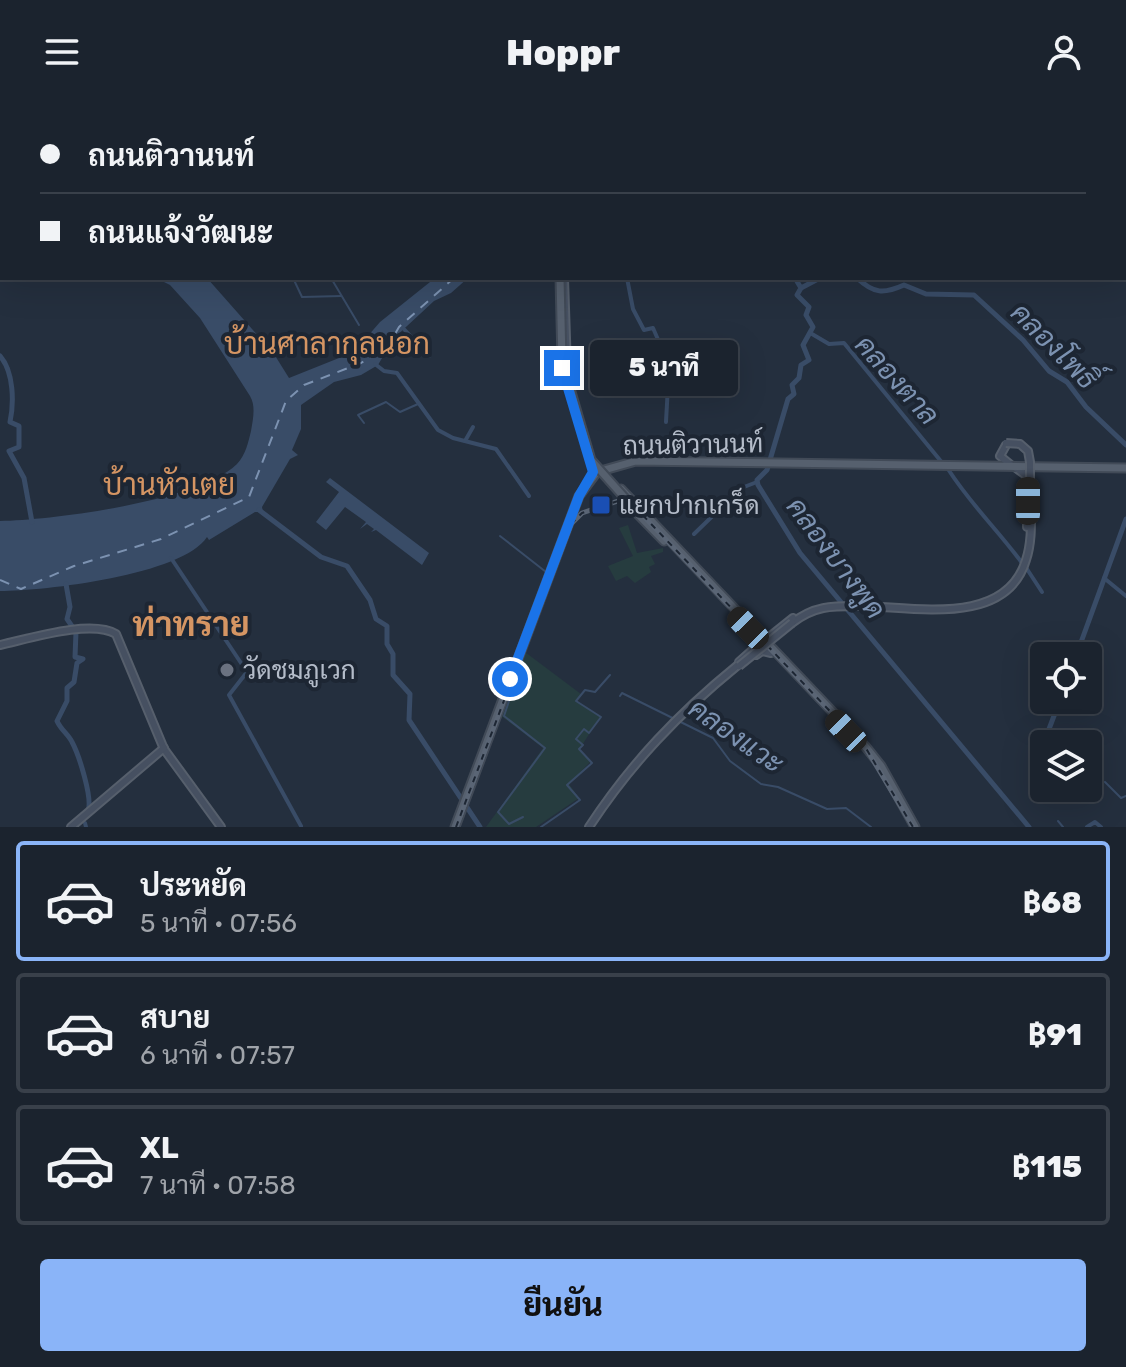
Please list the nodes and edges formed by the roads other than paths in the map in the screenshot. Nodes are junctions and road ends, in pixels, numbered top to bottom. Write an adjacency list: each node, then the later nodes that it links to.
1 (562, 280): 5 (main road)
2 (562, 280): 7 (main road, bridge)
3 (562, 280): 6 (main road, bridge)
4 (562, 280): 18 (main road, bridge)
5 (562, 300): 7 (main road); 8 (main road)
6 (561, 351): 8 (main road, bridge); 18 (main road, bridge)
7 (567, 368): 10 (main road)
8 (579, 428): 10 (main road)
9 (1006, 444): 12 (main road); 13 (main road); 19 (main road, bridge)
10 (589, 450): 16 (main road)
11 (844, 466): 12 (main road, ถนนติวานนท์); 13 (main road, ถนนติวานนท์); 16 (main road, ถนนติวานนท์)
12 (978, 466): 13 (main road, ถนนติวานนท์)
13 (1018, 467): 14 (main road, ถนนติวานนท์); 15 (main road, ถนนติวานนท์); 17 (main road)
14 (1042, 469): 15 (main road, ถนนติวานนท์); 17 (main road)
15 (1126, 469)
16 (602, 472): 20 (main road); 30 (main road, ถนนติวานนท์)
17 (1029, 477): 19 (main road)
18 (633, 505): 20 (main road)
19 (1029, 534): 21 (main road)
20 (667, 541): 23 (main road)
21 (815, 606): 22 (main road); 26 (main road, bridge)
22 (777, 635): 23 (main road); 23 (main road)
23 (766, 645): 25 (main road); 25 (main road); 32 (main road)
24 (0, 646): 27 (main road)
25 (753, 654): 26 (main road)
26 (716, 685): 31 (main road)
27 (161, 750): 28 (main road); 29 (main road)
28 (72, 827)
29 (220, 827)
30 (457, 827)
31 (590, 827)
32 (913, 827)

